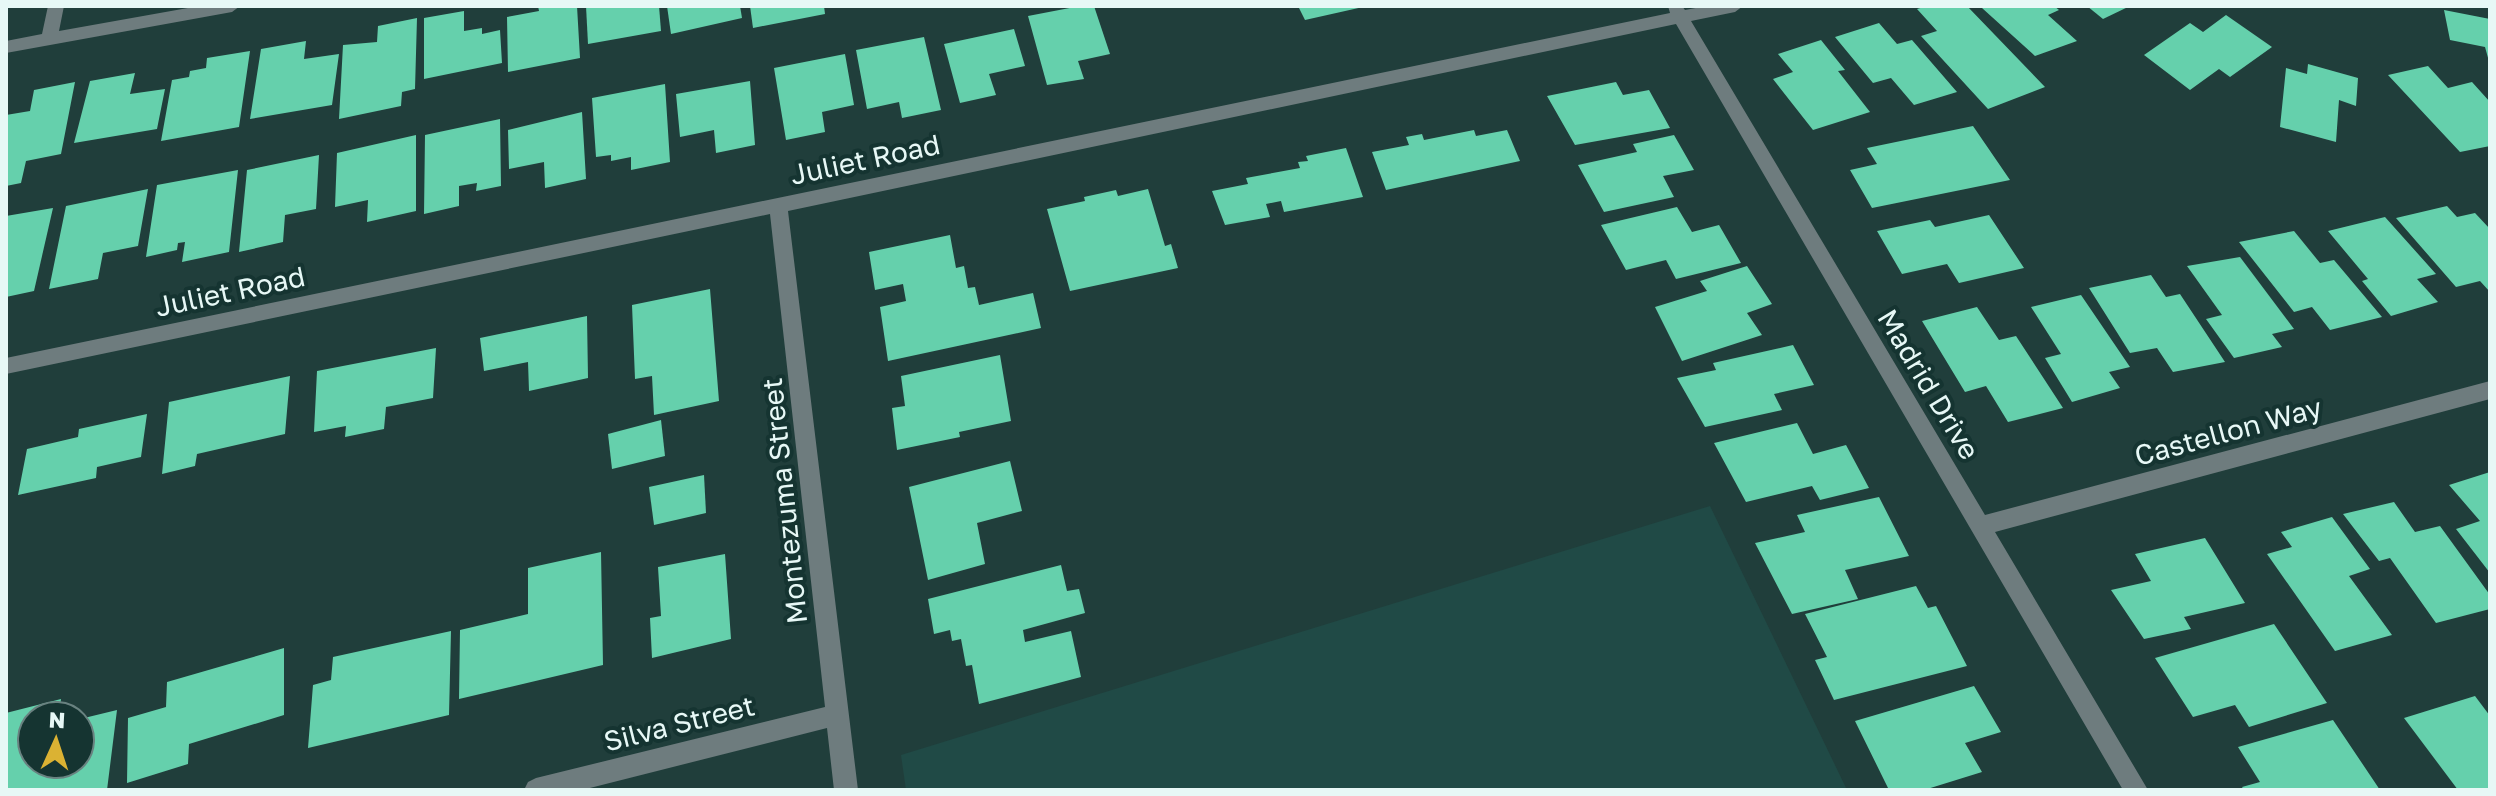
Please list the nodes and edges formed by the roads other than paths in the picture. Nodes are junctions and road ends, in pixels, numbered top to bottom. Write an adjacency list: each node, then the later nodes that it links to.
1 (56, 6): 5 (street)
2 (232, 6): 5 (street)
3 (1735, 6): 4 (street, Juliet Road)
4 (1677, 12): 7 (street, Juliet Road); 10 (street, Madrid Drive)
5 (49, 39): 6 (street)
6 (6, 47)
7 (778, 205): 8 (street, Juliet Road); 11 (street, Montezuma Street)
8 (6, 366)
9 (2490, 390): 10 (street, Castellon Way)
10 (1980, 526): 14 (street, Madrid Drive)
11 (836, 715): 12 (street, Silva Street); 13 (street, Montezuma Street)
12 (536, 790)
13 (846, 790)
14 (2136, 790)

